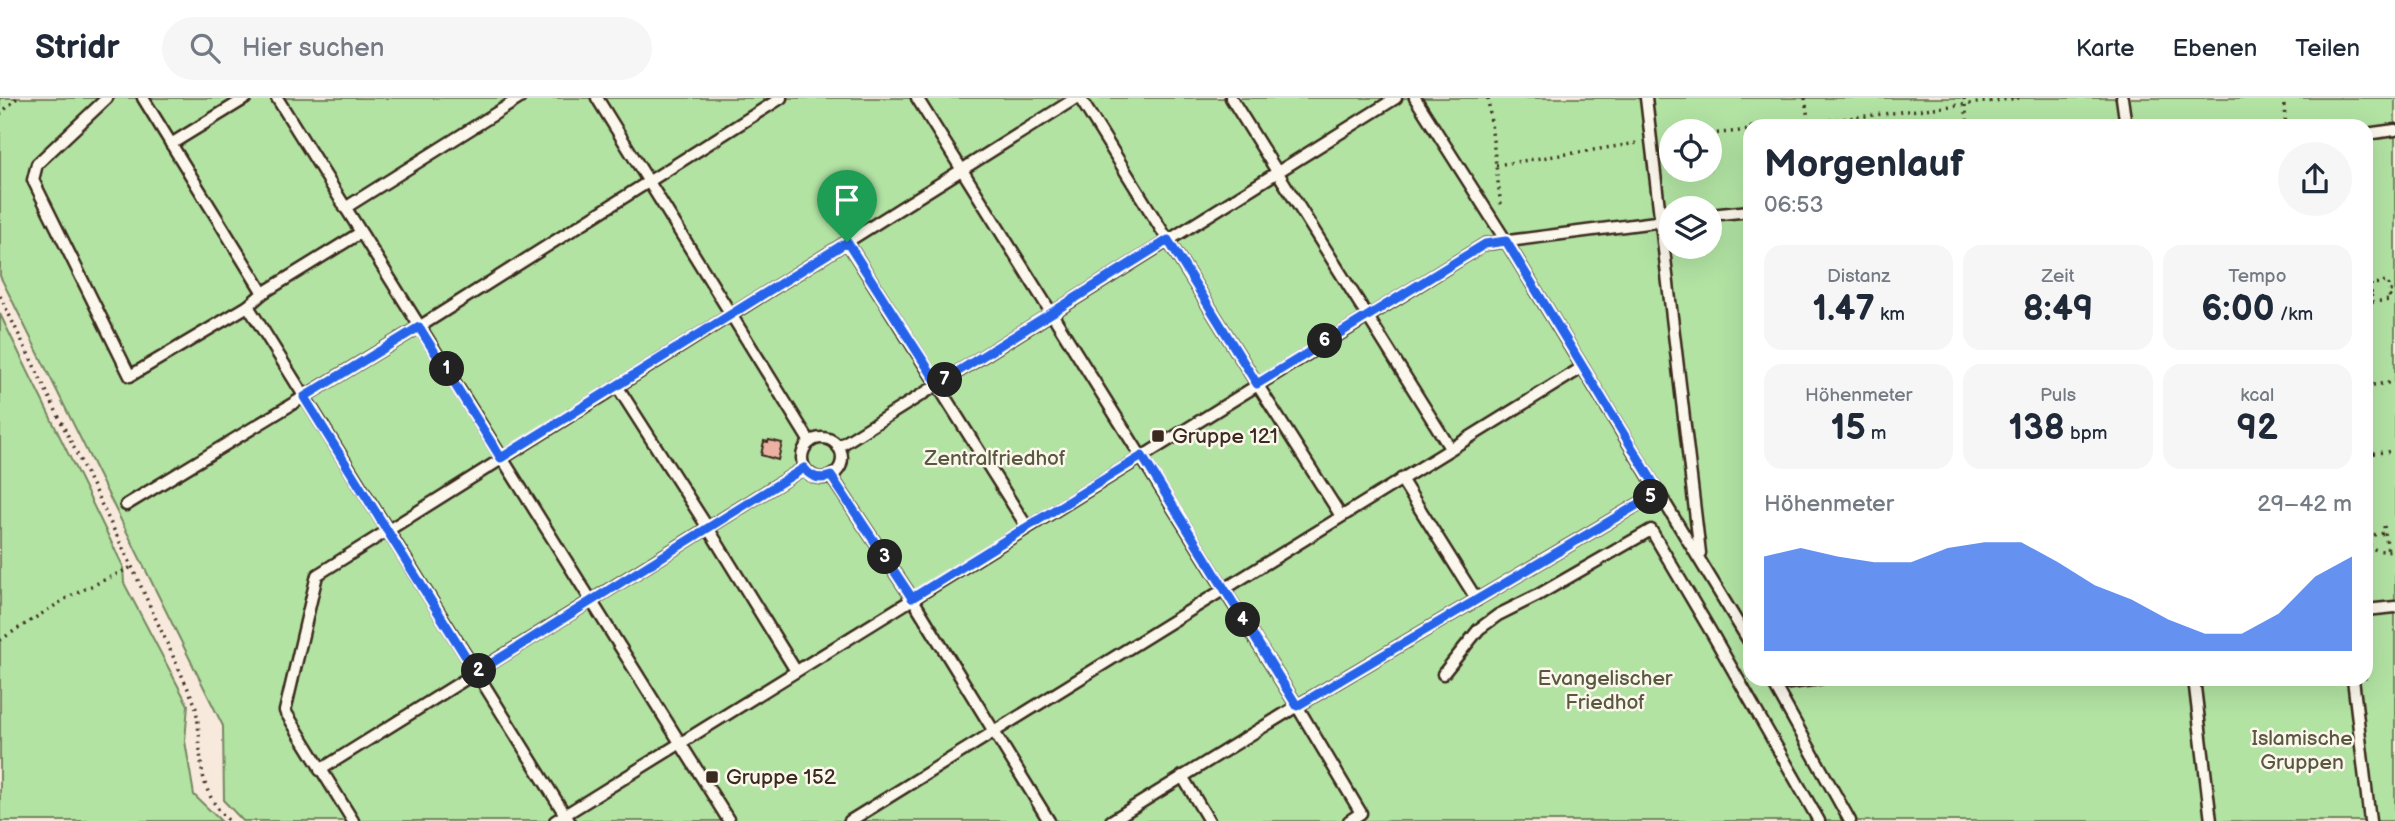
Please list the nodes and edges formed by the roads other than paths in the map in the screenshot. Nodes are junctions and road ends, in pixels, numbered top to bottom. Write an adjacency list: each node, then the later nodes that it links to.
1 (107, 98): 33 (lane)
2 (143, 98): 18 (lane)
3 (246, 98): 18 (lane)
4 (276, 98): 23 (lane)
5 (520, 98): 23 (lane)
6 (597, 98): 21 (lane)
7 (781, 98): 21 (lane)
8 (918, 98): 19 (lane)
9 (1078, 98): 19 (lane); 28 (lane)
10 (1231, 98): 20 (lane)
11 (1396, 98): 20 (lane)
12 (1415, 98): 29 (lane)
13 (1646, 98): 22 (lane)
14 (2122, 98): 15 (lane)
15 (2125, 119)
16 (2395, 130): 17 (lane)
17 (2373, 133)
18 (171, 144): 32 (lane)
19 (962, 169): 30 (lane); 34 (lane)
20 (1277, 173): 28 (lane); 36 (lane)
21 (649, 181): 35 (lane); 37 (lane)
22 (1661, 196)
23 (345, 208): 27 (lane)
24 (1743, 212): 25 (lane)
25 (1722, 214)
26 (1659, 222): 29 (lane)
27 (360, 233): 32 (lane); 37 (lane)
28 (1168, 240): 34 (lane); 40 (lane)
29 (1506, 241): 36 (lane); 38 (lane)
30 (847, 242): 35 (lane); 39 (lane)
31 (1670, 259): 57 (lane)
32 (263, 293): 33 (lane)
33 (248, 306): 42 (lane)
34 (1052, 313): 39 (lane); 46 (lane)
35 (731, 315): 41 (lane); 43 (lane)
36 (1366, 316): 40 (lane); 45 (lane)
37 (419, 327): 42 (lane); 47 (lane)
38 (1583, 367): 45 (lane); 51 (lane)
39 (938, 384): 44 (lane); 54 (lane)
40 (1257, 384): 46 (lane); 53 (lane)
41 (617, 386): 47 (lane); 55 (lane)
42 (304, 397): 52 (lane); 56 (lane)
43 (810, 442): 44 (lane); 48 (lane)
44 (838, 447): 49 (lane)
45 (1450, 449): 50 (lane)
46 (1142, 456): 54 (lane); 58 (lane)
47 (501, 458): 56 (lane); 61 (lane)
48 (804, 468): 49 (lane); 55 (lane)
49 (831, 476): 59 (lane)
50 (1401, 479): 53 (lane); 60 (lane)
51 (1659, 492): 57 (lane); 60 (lane)
52 (126, 505)
53 (1341, 516): 58 (lane)
54 (1027, 527): 59 (lane)
55 (708, 528): 61 (lane); 65 (lane)
56 (388, 530): 66 (lane); 74 (lane)
57 (1700, 558): 64 (lane)
58 (1224, 589): 71 (lane); 72 (lane)
59 (912, 598): 65 (lane); 72 (lane)
60 (1476, 600): 71 (lane)
61 (591, 601): 66 (lane); 73 (lane)
62 (2395, 607): 63 (lane)
63 (2373, 609)
64 (1743, 631)
65 (796, 671): 73 (lane)
66 (476, 673): 74 (lane); 76 (lane)
67 (1443, 674): 85 (lane)
68 (1775, 686): 86 (lane)
69 (2195, 686): 87 (lane)
70 (2354, 686): 88 (lane)
71 (1297, 706): 75 (lane); 84 (lane)
72 (992, 732): 80 (lane); 81 (lane)
73 (681, 742): 76 (lane); 79 (lane)
74 (320, 770): 77 (lane)
75 (1182, 776): 82 (lane); 83 (lane)
76 (567, 818): 78 (lane)
77 (353, 821)
78 (555, 821)
79 (729, 821)
80 (850, 821)
81 (1049, 821)
82 (1111, 821)
83 (1209, 821)
84 (1349, 821)
85 (1819, 821)
86 (1850, 821)
87 (2211, 821)
88 (2370, 821)

